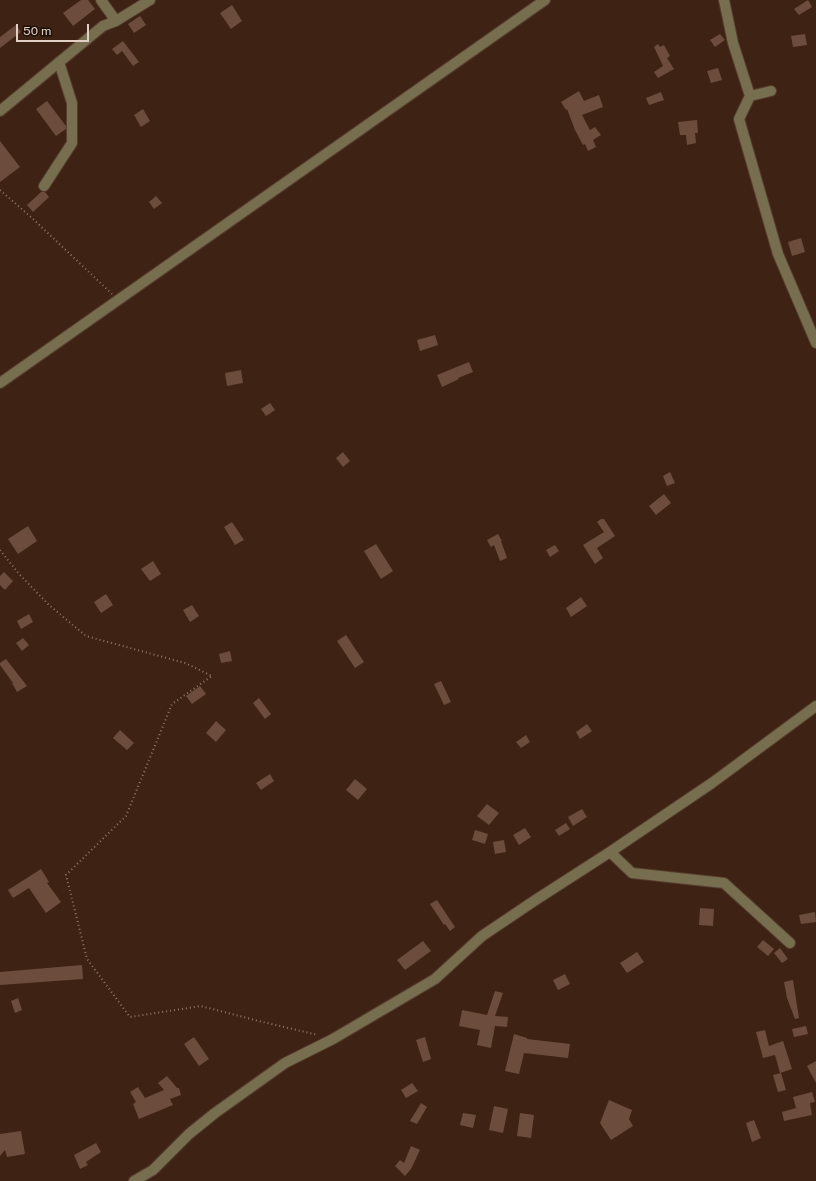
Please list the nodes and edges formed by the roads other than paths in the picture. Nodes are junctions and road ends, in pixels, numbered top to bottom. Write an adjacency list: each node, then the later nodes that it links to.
1 (101, 0): 5 (street)
2 (150, 0): 5 (street)
3 (545, 0): 12 (street)
4 (724, 0): 8 (street)
5 (116, 21): 6 (street)
6 (59, 62): 9 (street); 10 (street)
7 (771, 90): 8 (street)
8 (750, 96): 11 (street)
9 (0, 111)
10 (44, 186)
11 (816, 343)
12 (0, 384)
13 (816, 706): 14 (street)
14 (610, 852): 15 (street); 16 (street)
15 (790, 943)
16 (134, 1181)

